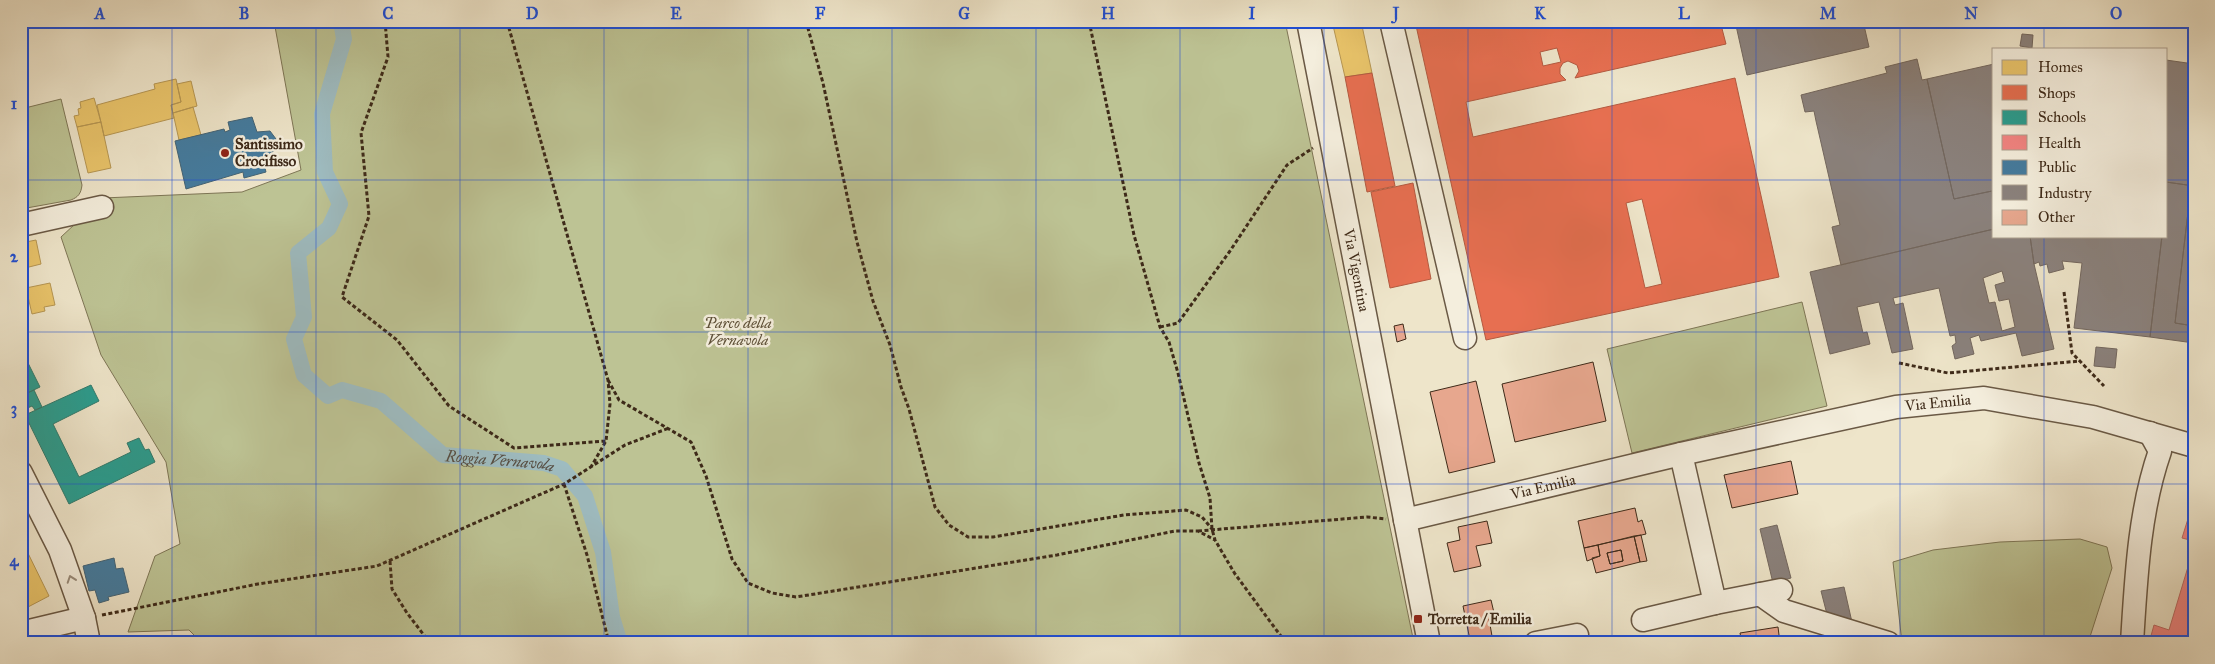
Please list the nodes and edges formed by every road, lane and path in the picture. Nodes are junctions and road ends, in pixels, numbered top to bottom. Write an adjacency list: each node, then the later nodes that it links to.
1 (385, 21): 19 (path)
2 (508, 21): 15 (path)
3 (806, 21): 26 (path)
4 (1089, 21): 11 (path)
5 (1308, 21): 25 (street, Via Vigentina)
6 (1391, 21): 12 (street)
7 (1314, 146): 11 (path)
8 (102, 207): 9 (street)
9 (21, 225)
10 (2064, 292): 13 (path)
11 (1160, 327): 26 (path)
12 (1465, 338)
13 (2080, 361): 14 (path); 16 (path)
14 (1899, 363)
15 (608, 380): 17 (path); 19 (path)
16 (2104, 386)
17 (669, 428): 22 (path); 27 (path)
18 (2150, 433): 20 (street, Via Emilia); 21 (street, Via Emilia); 42 (street)
19 (606, 441): 22 (path)
20 (2194, 446)
21 (1682, 454): 25 (street, Via Emilia); 30 (street)
22 (591, 468): 24 (path)
23 (21, 473): 31 (street, one-way to 23)
24 (564, 484): 29 (path); 37 (path)
25 (1395, 519): 26 (path); 39 (street, Via Vigentina)
26 (1212, 529): 27 (path); 28 (path)
27 (1198, 531): 28 (path)
28 (1215, 540): 38 (path)
29 (390, 560): 31 (path); 36 (path)
30 (1715, 602): 32 (street); 41 (street)
31 (84, 618): 33 (street); 35 (street)
32 (1643, 620)
33 (21, 633)
34 (1577, 634): 40 (street)
35 (89, 643)
36 (430, 643)
37 (609, 643)
38 (1286, 643)
39 (1429, 643)
40 (1536, 643)
41 (1888, 643)
42 (2132, 643)

